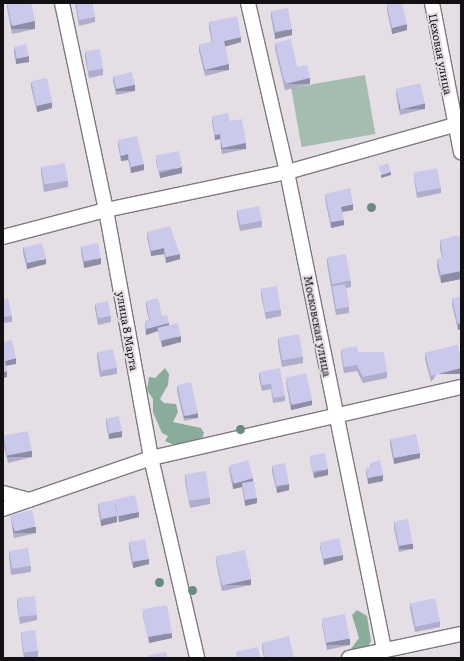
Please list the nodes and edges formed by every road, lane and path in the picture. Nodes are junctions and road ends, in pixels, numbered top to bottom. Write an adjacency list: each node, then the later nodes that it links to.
1 (62, 3): 7 (street, улица 8 Марта)
2 (248, 3): 6 (street, Московская улица)
3 (432, 3): 4 (street, Цеховая улица)
4 (458, 123): 5 (street, Цеховая улица); 6 (street)
5 (461, 152)
6 (287, 172): 7 (street); 10 (street, Московская улица)
7 (106, 210): 8 (street); 11 (street, улица 8 Марта)
8 (3, 236)
9 (461, 387): 10 (street)
10 (337, 418): 11 (street); 16 (street, Московская улица)
11 (151, 458): 13 (street); 17 (street, улица 8 Марта)
12 (3, 493): 13 (street)
13 (29, 500): 14 (street)
14 (3, 509)
15 (461, 634): 16 (street)
16 (384, 650): 18 (street)
17 (197, 658)
18 (349, 658)

